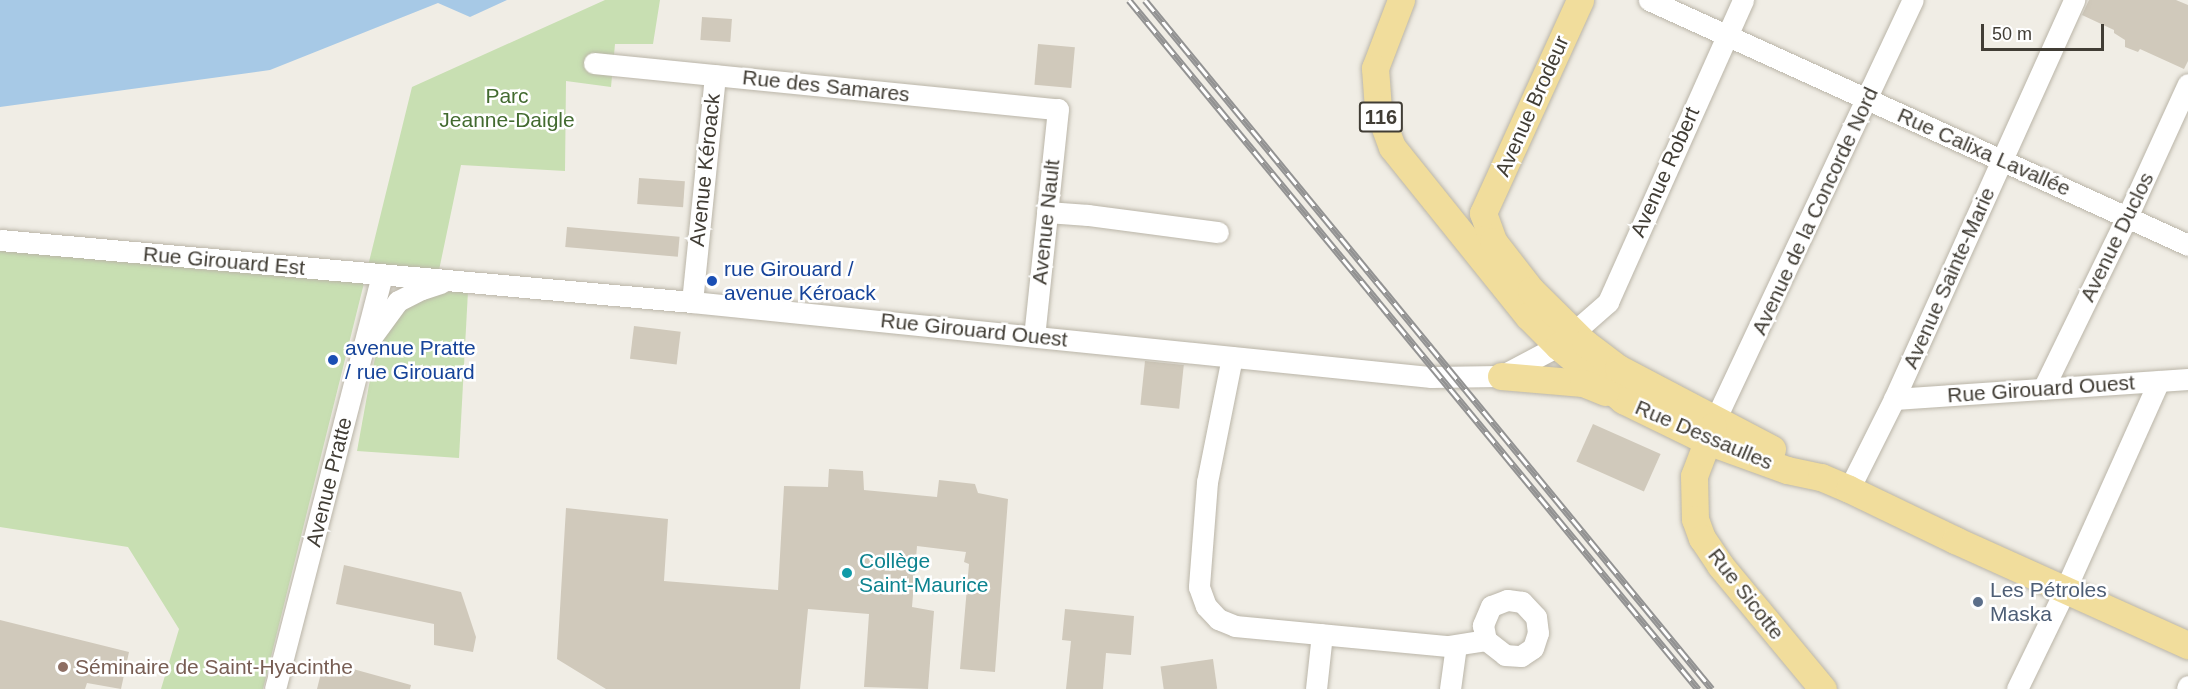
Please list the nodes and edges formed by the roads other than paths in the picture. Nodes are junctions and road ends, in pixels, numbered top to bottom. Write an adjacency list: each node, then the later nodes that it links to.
1 (1401, 0): 17 (main road, 116)
2 (1580, 0): 15 (main road, Avenue Brodeur)
3 (1649, 0): 7 (street, Rue Calixa Lavallée)
4 (1743, 0): 7 (street, Avenue Robert)
5 (1913, 0): 11 (street, Avenue de la Concorde Nord)
6 (2074, 0): 13 (street, Avenue Sainte-Marie)
7 (1726, 35): 11 (street, Rue Calixa Lavallée); 25 (street, Avenue Robert)
8 (594, 63): 9 (street, Rue des Samares)
9 (715, 75): 12 (street, Rue des Samares); 23 (street, Avenue Kéroack)
10 (2188, 84): 16 (street, Avenue Duclos)
11 (1868, 100): 13 (street, Rue Calixa Lavallée); 34 (street, Avenue de la Concorde Nord)
12 (1058, 109): 14 (street, Avenue Nault)
13 (2002, 161): 16 (street, Rue Calixa Lavallée); 32 (street, Avenue Sainte-Marie)
14 (1047, 212): 18 (street); 24 (street, Avenue Nault)
15 (1483, 213): 17 (main road); 25 (main road, Rue Dessaulles / 116)
16 (2127, 217): 20 (street, Rue Calixa Lavallée); 31 (street, Avenue Duclos)
17 (1450, 218): 25 (main road, Rue Dessaulles / 116)
18 (1218, 232)
19 (0, 240): 21 (street, Rue Girouard Est)
20 (2188, 245)
21 (382, 275): 22 (street, Rue Girouard Est); 26 (street, Avenue Pratte)
22 (447, 281): 23 (street, Rue Girouard Ouest); 26 (street)
23 (692, 302): 24 (street, Rue Girouard Ouest)
24 (1034, 336): 27 (street, Rue Girouard Ouest)
25 (1566, 340): 28 (street); 33 (main road, Rue Dessaulles / 116); 34 (main road, Rue Dessaulles / 116)
26 (364, 351): 41 (street, Avenue Pratte)
27 (1232, 357): 28 (street, Rue Girouard Ouest); 37 (street)
28 (1501, 376): 33 (main road)
29 (2188, 379): 30 (street, Rue Girouard Ouest)
30 (2159, 381): 31 (street, Rue Girouard Ouest); 36 (street)
31 (2043, 389): 32 (street, Rue Girouard Ouest)
32 (1894, 399): 35 (street, Avenue Sainte-Marie)
33 (1623, 400): 34 (main road, Rue Dessaulles / 116)
34 (1711, 430): 35 (main road, Rue Dessaulles); 44 (main road, Rue Sicotte)
35 (1849, 489): 36 (main road, Rue Dessaulles)
36 (2065, 590): 40 (main road, Rue Dessaulles); 45 (street)
37 (1322, 634): 39 (street); 42 (street)
38 (1486, 640): 39 (street)
39 (1456, 645): 43 (street)
40 (2188, 645)
41 (275, 689)
42 (1316, 689)
43 (1450, 689)
44 (1822, 689)
45 (2017, 689)

